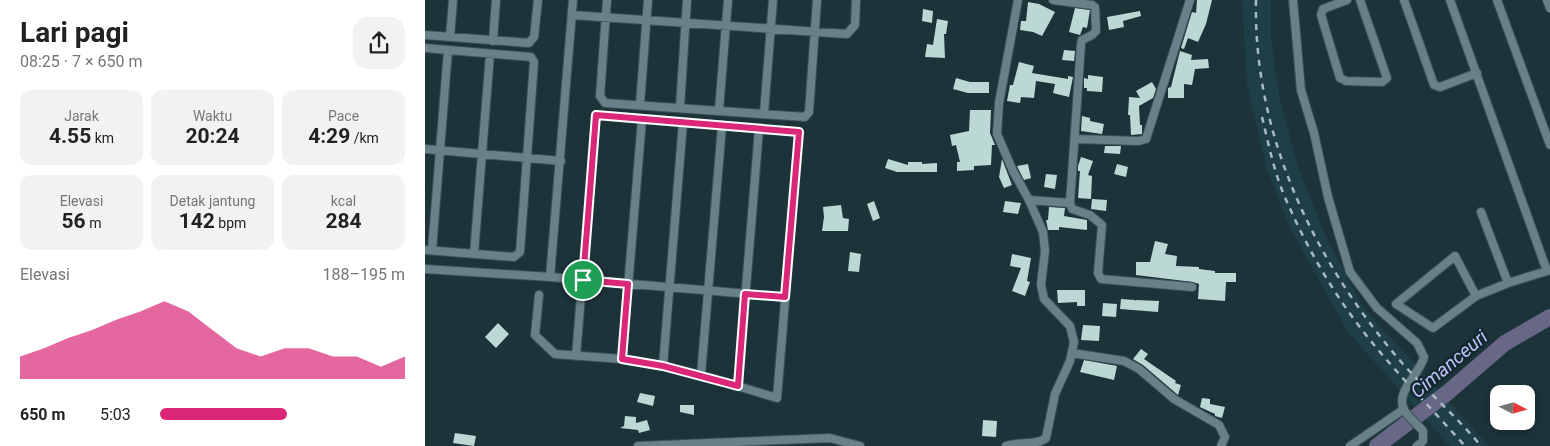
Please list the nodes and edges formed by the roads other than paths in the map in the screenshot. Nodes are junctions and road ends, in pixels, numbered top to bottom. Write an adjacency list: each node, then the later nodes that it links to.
1 (453, 0): 31 (street)
2 (496, 0): 32 (street)
3 (538, 0): 32 (street)
4 (573, 0): 23 (street)
5 (607, 0): 24 (street)
6 (648, 0): 25 (street)
7 (687, 0): 26 (street)
8 (728, 0): 27 (street)
9 (773, 0): 28 (street)
10 (817, 0): 29 (street)
11 (857, 0): 29 (street)
12 (1018, 0): 52 (street)
13 (1053, 0): 45 (street)
14 (1190, 0): 45 (street)
15 (1293, 0): 76 (street)
16 (1347, 0): 17 (street)
17 (1360, 0)
18 (1404, 0): 36 (street)
19 (1450, 0): 36 (street)
20 (1497, 0): 46 (street)
21 (1547, 0): 22 (street)
22 (1550, 8)
23 (572, 15): 24 (street); 51 (street)
24 (606, 18): 25 (street); 37 (street)
25 (647, 20): 26 (street); 37 (street)
26 (686, 23): 27 (street); 38 (street)
27 (726, 26): 28 (street); 39 (street)
28 (770, 29): 29 (street); 40 (street)
29 (814, 32): 40 (street)
30 (425, 35): 31 (street)
31 (450, 37): 32 (street)
32 (493, 41)
33 (425, 48): 34 (street)
34 (448, 50): 35 (street); 48 (street)
35 (490, 54): 49 (street); 50 (street)
36 (1477, 73): 58 (street)
37 (641, 104): 38 (street)
38 (680, 107): 39 (street)
39 (719, 110): 40 (street)
40 (763, 113)
41 (642, 119): 42 (street); 60 (street); 62 (street)
42 (683, 122): 43 (street); 63 (street)
43 (722, 126): 44 (street); 65 (street)
44 (759, 129): 66 (street); 69 (street)
45 (1076, 139): 53 (street)
46 (1550, 145)
47 (425, 149): 48 (street)
48 (440, 151): 49 (street); 55 (street)
49 (482, 154): 50 (street); 56 (street)
50 (527, 158): 51 (street); 56 (street)
51 (561, 161): 59 (street)
52 (1029, 200): 53 (street); 70 (street)
53 (1070, 202): 64 (street)
54 (1481, 212): 61 (street)
55 (429, 250): 56 (street)
56 (474, 254)
57 (425, 269): 59 (street)
58 (1549, 270): 61 (street)
59 (551, 277): 60 (street)
60 (583, 280): 62 (street); 71 (street)
61 (1507, 283): 68 (street)
62 (628, 284): 63 (street); 72 (street)
63 (670, 287): 65 (street); 73 (street)
64 (1192, 287)
65 (708, 290): 66 (street); 74 (street)
66 (745, 294): 69 (street); 75 (street)
67 (539, 295): 71 (street)
68 (1476, 296): 68 (street)
69 (785, 297): 75 (street)
70 (1072, 353): 77 (street); 81 (street)
71 (576, 356): 72 (street)
72 (622, 359): 73 (street)
73 (663, 366): 74 (street)
74 (701, 375): 75 (street)
75 (738, 386)
76 (1404, 410): 82 (street); 83 (street)
77 (1043, 444): 80 (street)
78 (638, 446): 79 (street)
79 (860, 446)
80 (1006, 446)
81 (1221, 446)
82 (1350, 446)
83 (1417, 446)

